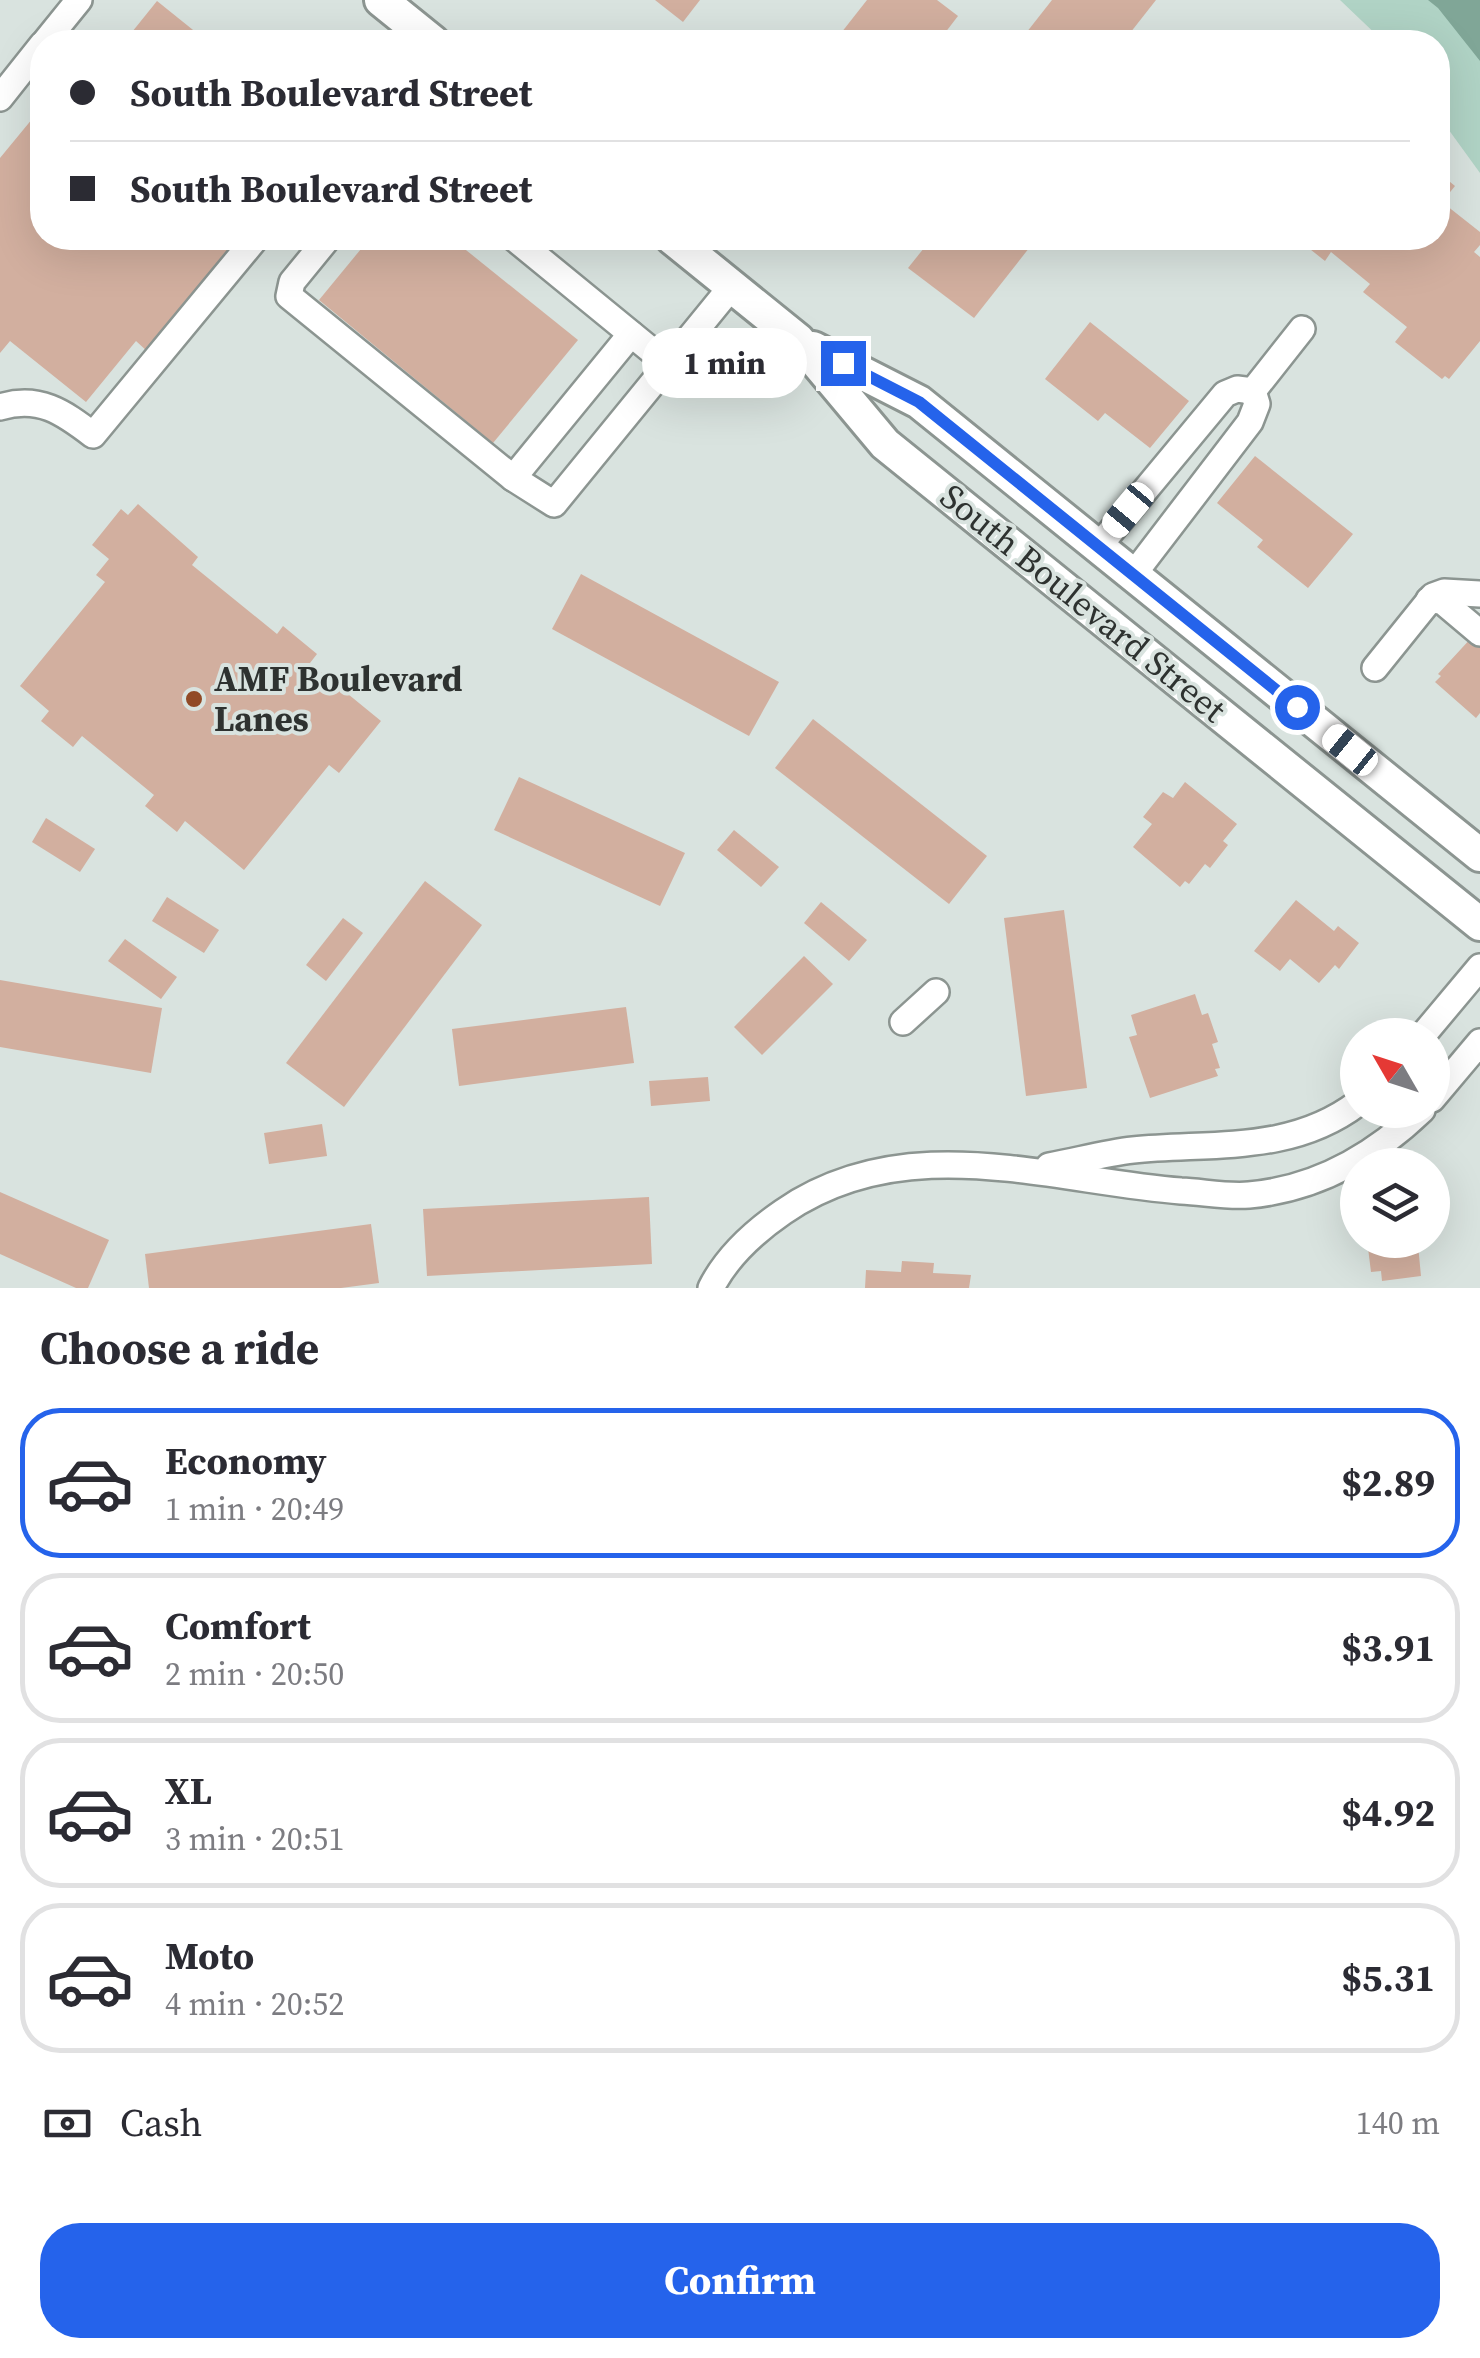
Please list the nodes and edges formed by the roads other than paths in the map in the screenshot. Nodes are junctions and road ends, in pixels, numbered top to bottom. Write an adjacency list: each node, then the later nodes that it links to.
1 (79, 0): 3 (street)
2 (382, 0): 4 (main road)
3 (55, 30)
4 (410, 30)
5 (30, 61): 6 (street)
6 (0, 98)
7 (246, 250): 17 (street)
8 (318, 250): 18 (street)
9 (528, 250): 13 (street)
10 (687, 250): 11 (main road, South Boulevard Street)
11 (732, 286): 14 (main road, South Boulevard Street); 15 (street)
12 (1302, 329): 16 (street)
13 (630, 334): 15 (street); 18 (street)
14 (798, 340): 19 (main road, South Boulevard Street); 27 (main road, South Boulevard Street)
15 (668, 364): 18 (street)
16 (1253, 390): 19 (street); 20 (street)
17 (0, 407)
18 (514, 478)
19 (1098, 547): 20 (main road, South Boulevard Street)
20 (1133, 574): 26 (main road, South Boulevard Street)
21 (1480, 597): 22 (street)
22 (1430, 600): 23 (street); 24 (street); 25 (street)
23 (1480, 615)
24 (1480, 633)
25 (1375, 668)
26 (1480, 855)
27 (1480, 924)
28 (1480, 967): 30 (street)
29 (936, 992): 31 (street)
30 (1438, 1018)
31 (903, 1022)
32 (1480, 1042): 33 (street)
33 (1450, 1078)
34 (1340, 1115): 36 (street)
35 (1403, 1128): 36 (street)
36 (1034, 1169): 37 (street)
37 (711, 1288)

